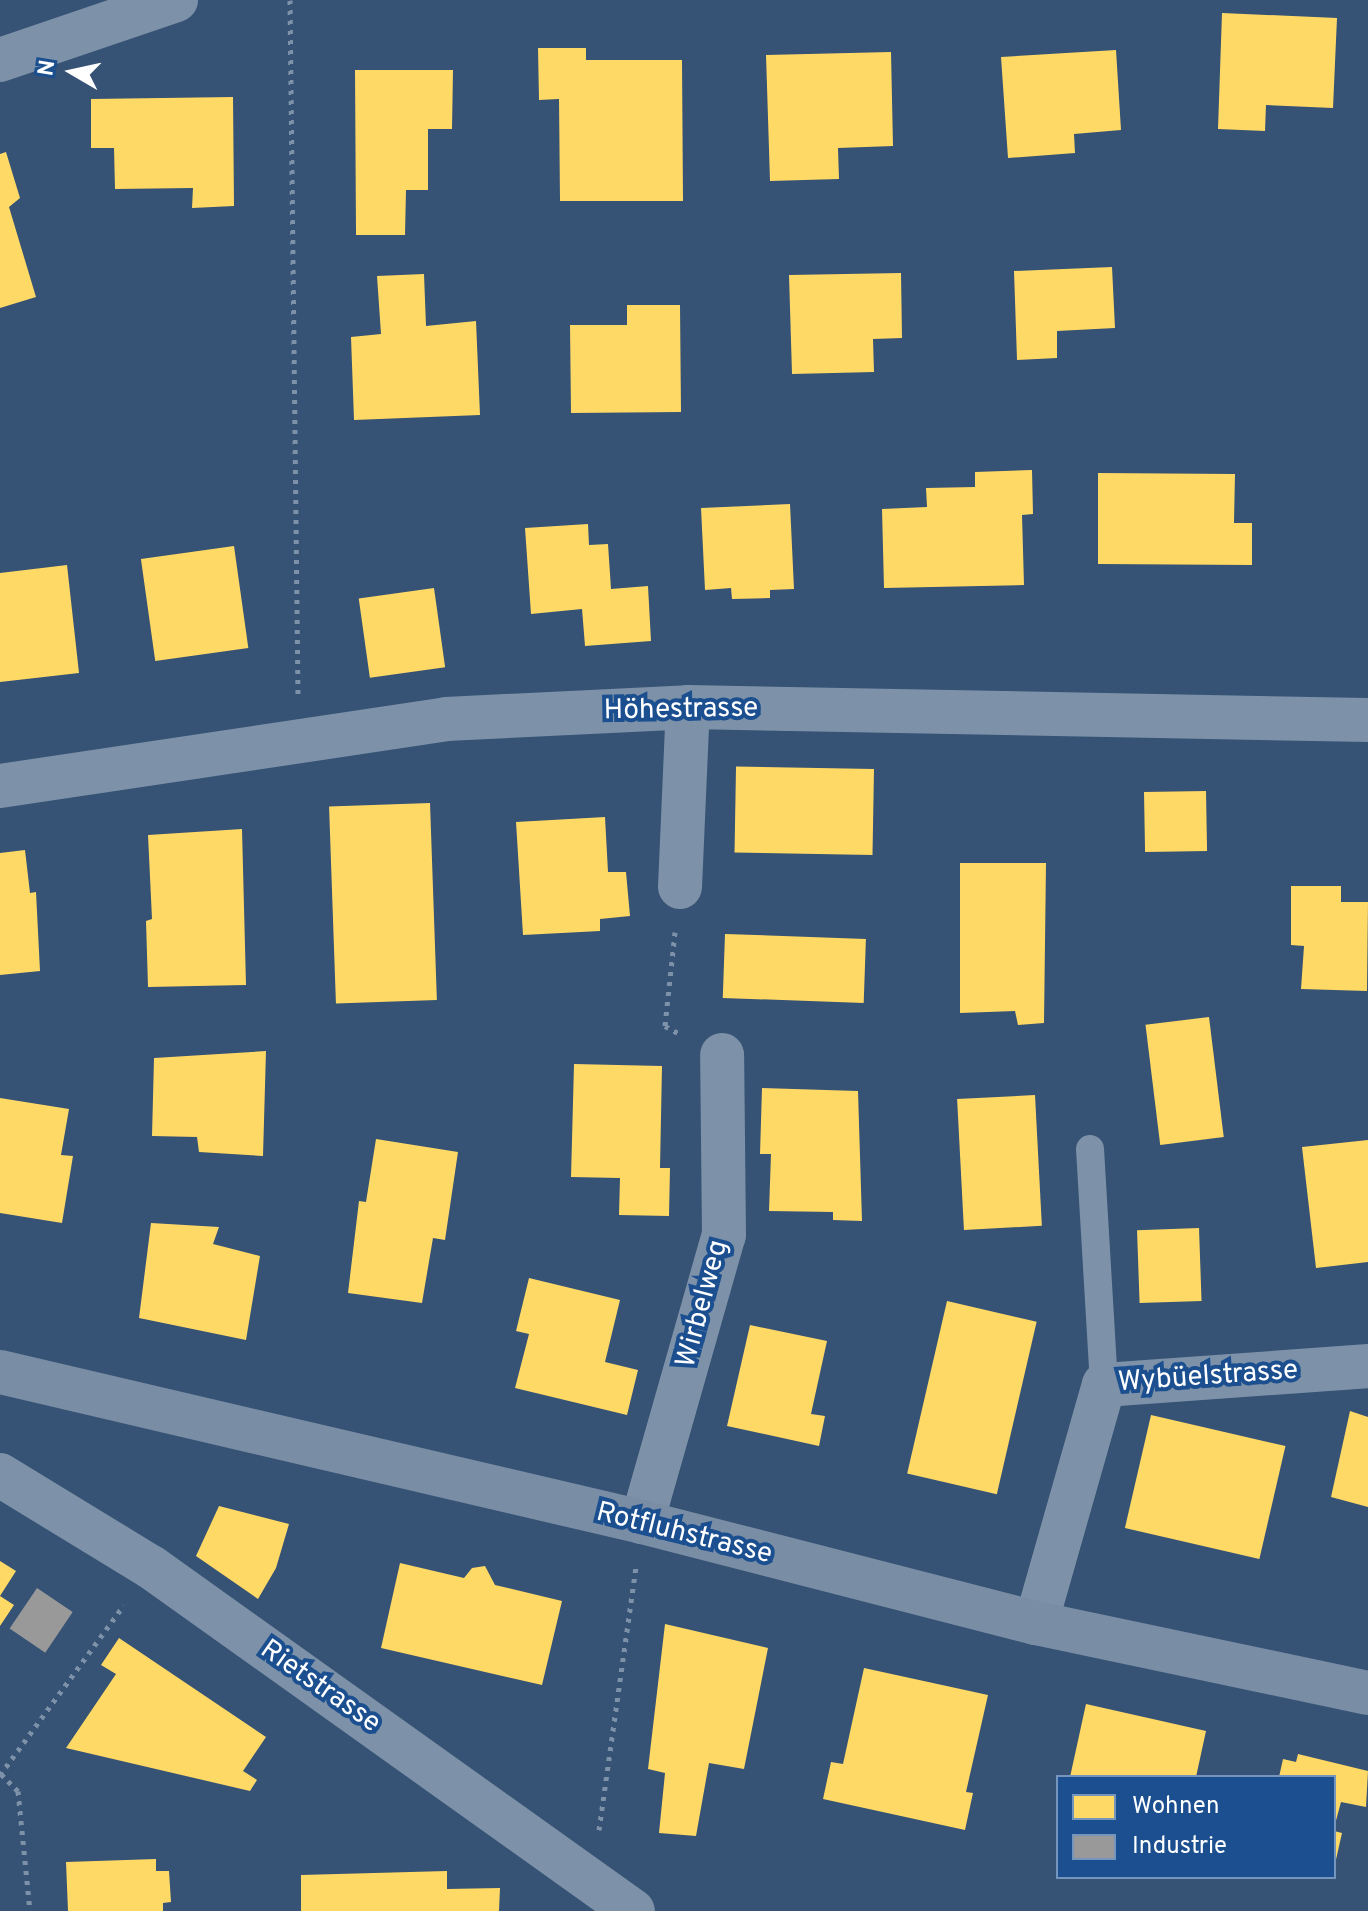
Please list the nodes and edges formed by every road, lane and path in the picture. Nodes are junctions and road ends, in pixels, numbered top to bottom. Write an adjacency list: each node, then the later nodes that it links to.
1 (176, 0): 3 (street)
2 (290, 0): 6 (path)
3 (0, 60)
4 (688, 707): 5 (street, Höhestrasse); 6 (street, Höhestrasse); 8 (street)
5 (1368, 720)
6 (299, 740): 7 (street, Höhestrasse)
7 (0, 786)
8 (680, 887): 9 (path)
9 (722, 1055): 15 (street, Wirbelweg)
10 (1090, 1149): 13 (lane)
11 (1368, 1366): 13 (street, Wybüelstrasse)
12 (0, 1372): 15 (main road, Rotfluhstrasse)
13 (1104, 1385): 17 (street, Wybüelstrasse)
14 (0, 1475): 16 (street, Rietstrasse)
15 (642, 1522): 17 (main road, Rotfluhstrasse); 20 (path)
16 (151, 1567): 19 (path); 20 (street, Rietstrasse)
17 (1036, 1623): 18 (main road, Rotfluhstrasse)
18 (1368, 1693)
19 (0, 1775): 21 (path)
20 (592, 1879): 22 (street, Rietstrasse)
21 (30, 1911)
22 (633, 1911)

